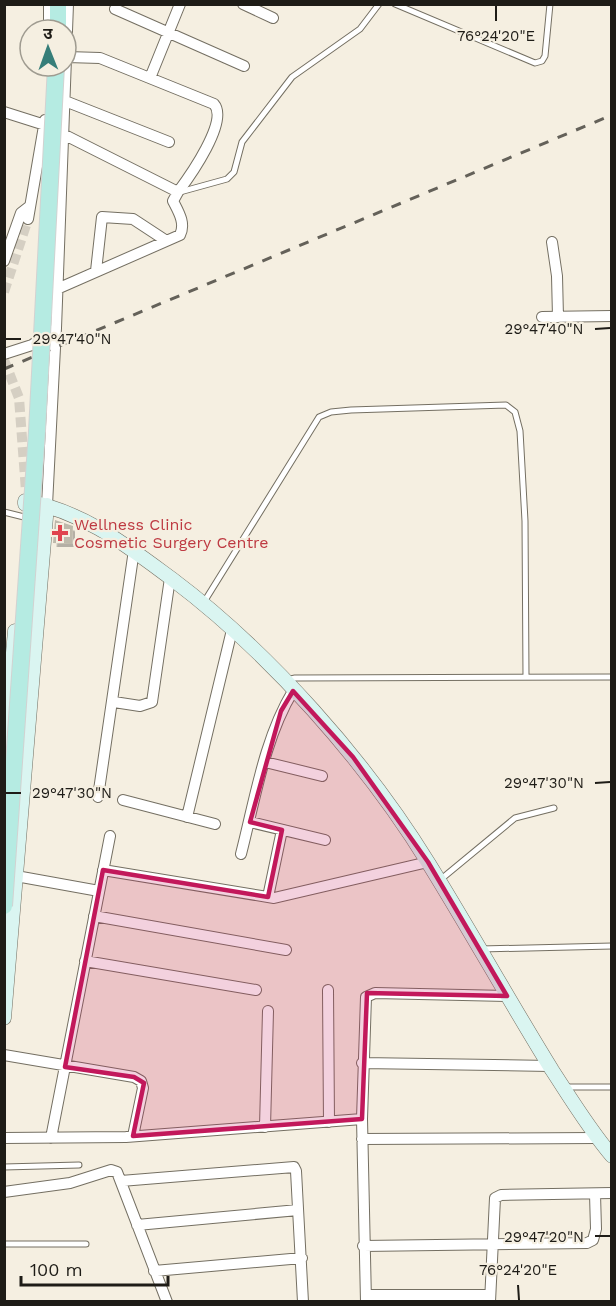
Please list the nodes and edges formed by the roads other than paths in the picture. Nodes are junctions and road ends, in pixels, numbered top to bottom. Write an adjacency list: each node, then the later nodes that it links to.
1 (180, 4): 8 (street)
2 (243, 4): 7 (street)
3 (379, 4): 20 (lane)
4 (395, 4): 5 (lane)
5 (550, 4)
6 (115, 9): 8 (street)
7 (273, 18)
8 (169, 32): 10 (street); 14 (street)
9 (78, 60): 14 (street)
10 (244, 66)
11 (47, 78): 17 (street)
12 (61, 78): 65 (main road, bridge)
13 (63, 78): 15 (street)
14 (150, 78): 20 (street)
15 (65, 101): 18 (street); 19 (street)
16 (4, 112): 17 (street)
17 (45, 125): 18 (street); 21 (street)
18 (64, 135): 20 (street); 27 (street)
19 (169, 142)
20 (178, 192): 23 (street)
21 (30, 206): 22 (street); 25 (street)
22 (28, 219)
23 (165, 240): 26 (street); 26 (street)
24 (552, 242): 29 (street)
25 (4, 261)
26 (96, 271): 27 (street)
27 (57, 289): 31 (street)
28 (612, 315): 29 (street)
29 (558, 316): 30 (street)
30 (542, 317)
31 (56, 328): 32 (street); 33 (street)
32 (4, 354)
33 (48, 505): 35 (street); 36 (street); 40 (street)
34 (4, 512): 35 (lane)
35 (24, 517): 41 (street)
36 (134, 550): 37 (street); 45 (street)
37 (170, 578): 38 (street); 45 (street)
38 (203, 603): 39 (street); 42 (lane)
39 (232, 630): 44 (street); 52 (street)
40 (34, 675): 41 (street); 61 (street)
41 (8, 677): 46 (street)
42 (526, 677): 43 (lane); 44 (lane)
43 (612, 677)
44 (288, 686): 47 (street); 59 (street)
45 (114, 702): 49 (street)
46 (4, 751)
47 (265, 762): 48 (street); 53 (street)
48 (322, 776)
49 (98, 798)
50 (123, 800): 52 (street)
51 (554, 808): 62 (lane)
52 (187, 817): 54 (street)
53 (249, 822): 55 (street); 58 (street)
54 (215, 824)
55 (282, 830): 57 (street); 64 (street)
56 (110, 836): 60 (street)
57 (325, 840)
58 (241, 854)
59 (428, 862): 62 (street); 64 (street)
60 (103, 870): 63 (street); 64 (street)
61 (16, 876): 63 (street); 75 (street)
62 (439, 881): 68 (street)
63 (99, 891): 66 (street)
64 (268, 897)
65 (4, 906)
66 (94, 916): 69 (street); 70 (street)
67 (612, 946): 68 (lane)
68 (479, 949): 73 (street)
69 (286, 950)
70 (85, 961): 71 (street); 79 (street)
71 (256, 990)
72 (328, 990): 83 (street)
73 (507, 996): 77 (street); 78 (street)
74 (268, 1011): 84 (street)
75 (4, 1018)
76 (4, 1055): 79 (street)
77 (362, 1063): 78 (street); 82 (street)
78 (550, 1065): 80 (street)
79 (65, 1067): 85 (street); 87 (street)
80 (563, 1087): 81 (lane); 89 (street)
81 (612, 1087)
82 (362, 1119): 83 (street); 88 (street)
83 (328, 1122): 84 (street)
84 (265, 1126): 85 (street)
85 (133, 1136): 87 (street)
86 (4, 1138): 87 (street)
87 (51, 1138)
88 (362, 1138): 89 (street); 102 (street)
89 (596, 1138): 90 (street)
90 (612, 1156)
91 (79, 1165): 92 (lane)
92 (4, 1167)
93 (121, 1181): 94 (street); 97 (street); 98 (street)
94 (4, 1192)
95 (612, 1193): 96 (street)
96 (595, 1194): 101 (street); 101 (street)
97 (298, 1210): 98 (street); 103 (street)
98 (137, 1225): 104 (street)
99 (4, 1244): 100 (lane)
100 (86, 1244)
101 (493, 1244): 102 (street); 106 (street)
102 (363, 1246): 105 (street)
103 (302, 1258): 104 (street); 108 (street)
104 (154, 1271): 107 (street)
105 (366, 1298): 106 (street)
106 (490, 1298)
107 (167, 1302)
108 (303, 1302)

